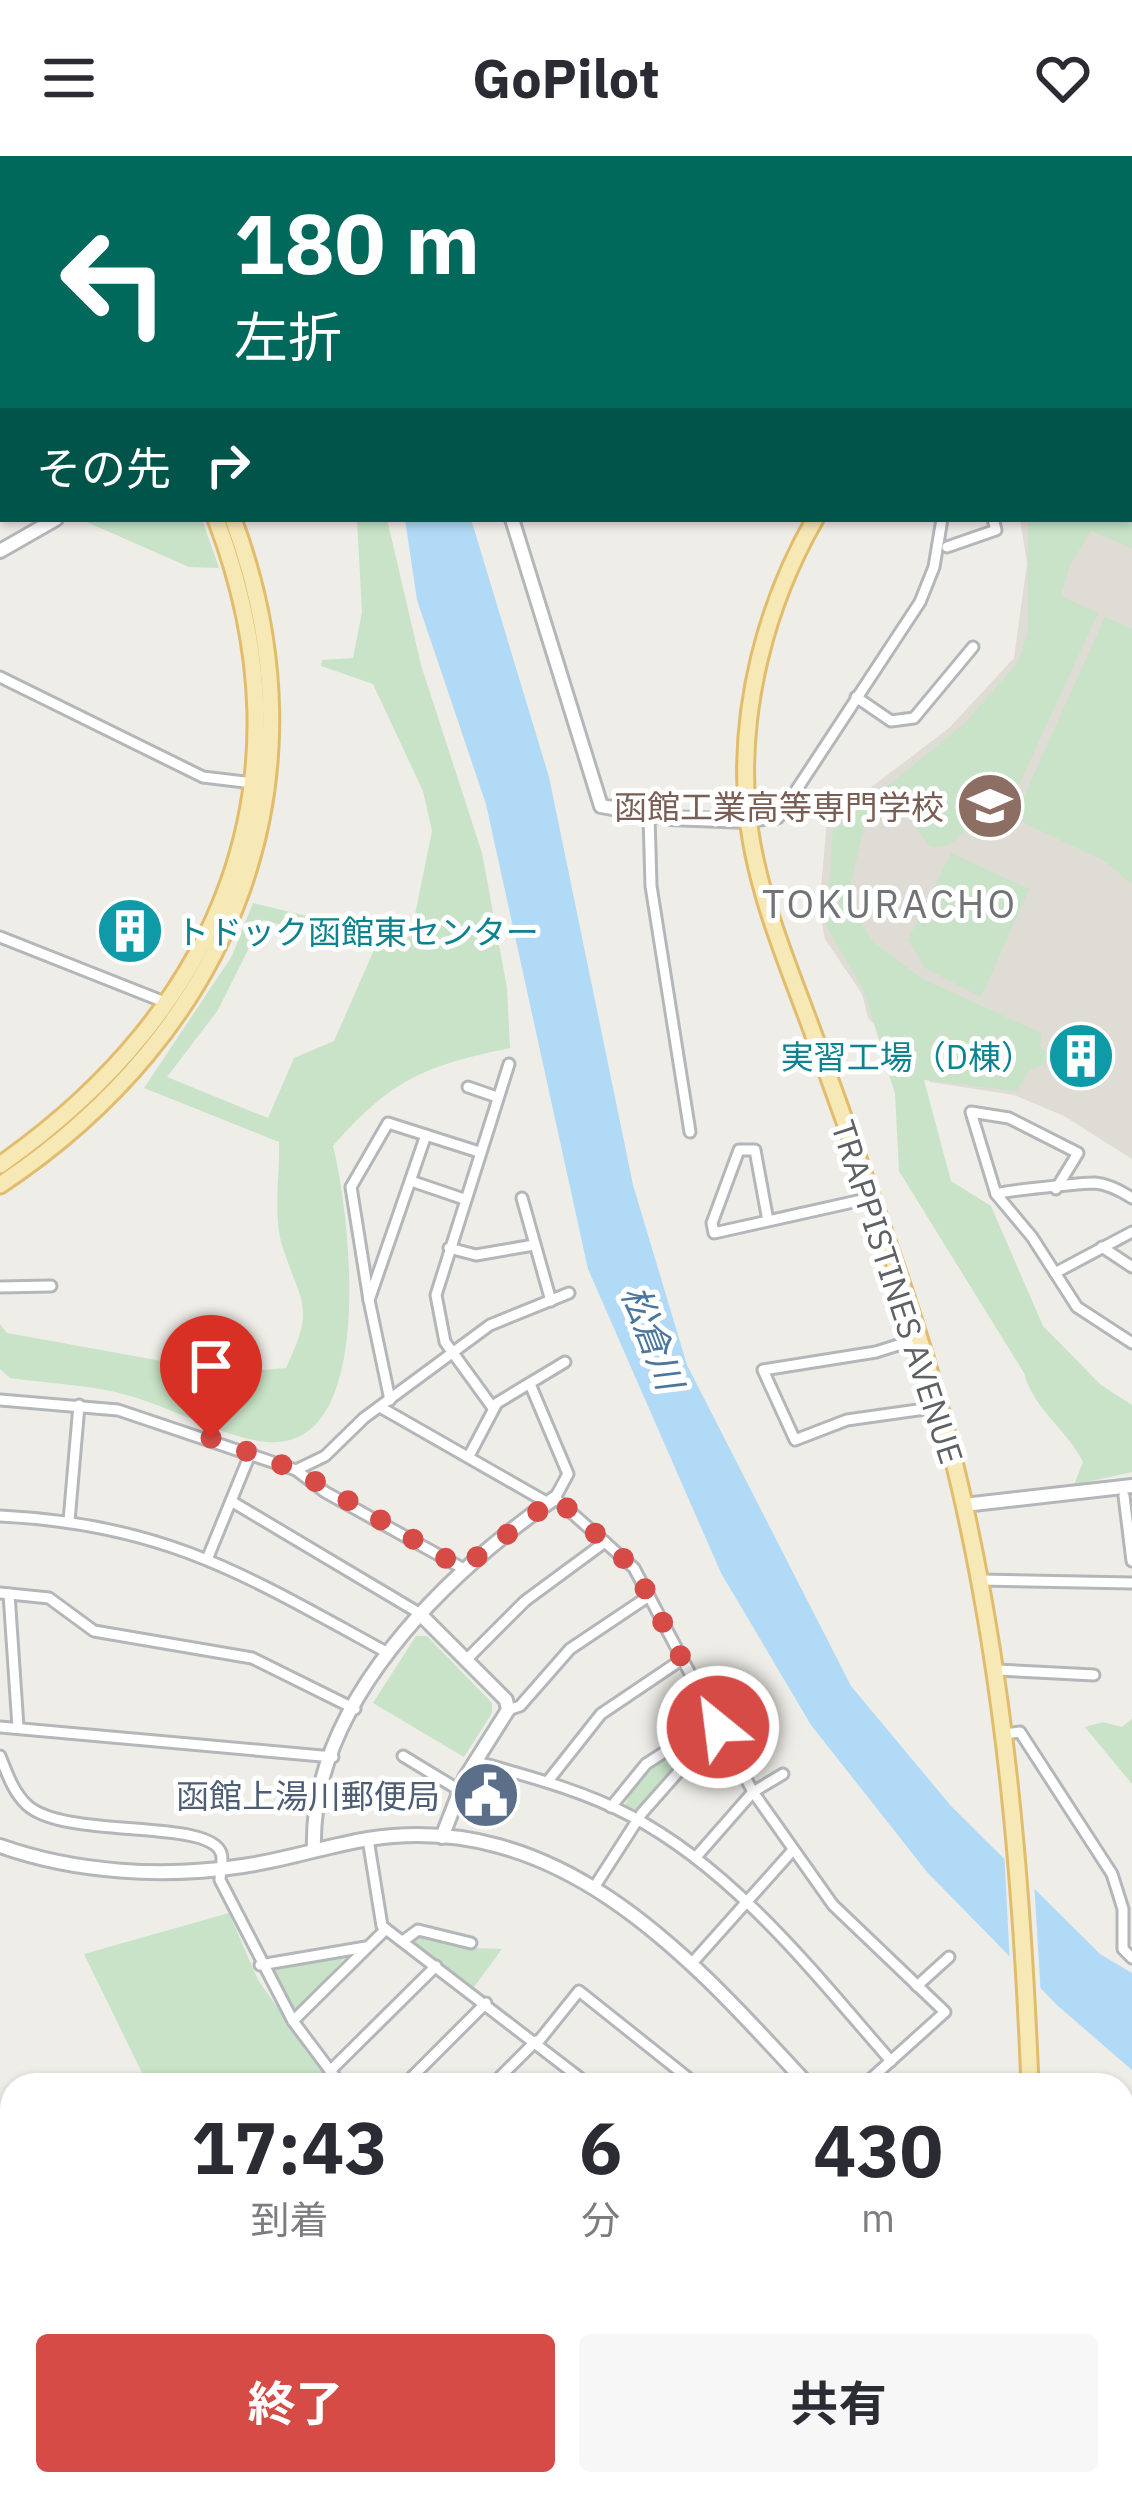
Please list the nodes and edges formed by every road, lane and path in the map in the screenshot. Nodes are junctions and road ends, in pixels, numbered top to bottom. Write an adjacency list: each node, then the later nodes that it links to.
1 (51, 522): 9 (street)
2 (218, 522): 13 (main road)
3 (234, 522): 13 (main road)
4 (513, 522): 14 (street)
5 (814, 522): 15 (main road, TRAPPISTINES AVENUE)
6 (942, 522): 12 (street)
7 (994, 522): 8 (street)
8 (947, 547)
9 (0, 551)
10 (973, 647): 12 (street)
11 (0, 677): 13 (street)
12 (856, 697): 15 (street)
13 (260, 784): 17 (main road)
14 (649, 816): 15 (street); 21 (street)
15 (749, 821): 30 (main road, TRAPPISTINES AVENUE)
16 (0, 937): 17 (street)
17 (176, 1008): 24 (main road); 26 (main road)
18 (508, 1064): 20 (street)
19 (468, 1088): 20 (street)
20 (497, 1097): 23 (street)
21 (690, 1132)
22 (426, 1135): 23 (street); 25 (street); 43 (street)
23 (479, 1152): 32 (street)
24 (0, 1166)
25 (412, 1180): 32 (street); 43 (street)
26 (0, 1185)
27 (1056, 1190): 28 (street); 28 (street); 31 (street)
28 (995, 1194): 39 (street)
29 (522, 1198): 35 (street)
30 (871, 1198): 33 (street); 45 (main road, TRAPPISTINES AVENUE)
31 (1132, 1198)
32 (464, 1199): 37 (street)
33 (769, 1221): 33 (street)
34 (1132, 1232): 36 (street)
35 (533, 1246): 37 (street); 44 (street)
36 (1102, 1247): 38 (street); 39 (street)
37 (449, 1248): 47 (street)
38 (1132, 1267)
39 (1054, 1273): 46 (street)
40 (51, 1286): 41 (street)
41 (0, 1287)
42 (569, 1293): 44 (street)
43 (370, 1300): 50 (street)
44 (550, 1301): 47 (street)
45 (920, 1338): 53 (main road, TRAPPISTINES AVENUE); 53 (street)
46 (1132, 1343)
47 (449, 1349): 50 (street); 54 (street)
48 (565, 1362): 49 (street)
49 (530, 1384): 54 (street); 59 (street)
50 (387, 1397): 56 (street); 57 (street)
51 (0, 1400): 52 (street)
52 (79, 1405): 55 (street); 63 (street)
53 (940, 1406): 61 (main road, TRAPPISTINES AVENUE)
54 (493, 1408): 56 (street)
55 (251, 1452): 57 (street); 60 (street)
56 (469, 1456): 59 (street)
57 (296, 1470): 67 (street)
58 (1128, 1491): 61 (street); 66 (street)
59 (552, 1500): 64 (street); 67 (street)
60 (231, 1502): 65 (street); 72 (street)
61 (964, 1505): 68 (main road, TRAPPISTINES AVENUE)
62 (0, 1516): 63 (street)
63 (69, 1521): 65 (street)
64 (604, 1542): 71 (street); 74 (street)
65 (208, 1557): 73 (street)
66 (1132, 1561)
67 (462, 1568): 72 (street)
68 (980, 1580): 69 (street); 76 (main road, TRAPPISTINES AVENUE)
69 (1132, 1583)
70 (4, 1593): 78 (street); 82 (street)
71 (649, 1596): 75 (street); 79 (street)
72 (419, 1613): 73 (street); 74 (street)
73 (388, 1653): 78 (street)
74 (467, 1659): 79 (street)
75 (681, 1660): 80 (street); 91 (street)
76 (997, 1670): 77 (street); 83 (main road, TRAPPISTINES AVENUE)
77 (1094, 1675)
78 (355, 1708): 88 (street)
79 (508, 1710): 89 (street)
80 (716, 1724): 85 (street); 94 (street); 95 (street)
81 (0, 1726): 82 (street)
82 (18, 1727): 88 (street)
83 (1005, 1734): 110 (street); 126 (main road, TRAPPISTINES AVENUE)
84 (763, 1738): 85 (street)
85 (733, 1754): 93 (street)
86 (0, 1756): 102 (street)
87 (403, 1756): 92 (street)
88 (332, 1757): 99 (street)
89 (474, 1761): 91 (street); 92 (street)
90 (783, 1774): 93 (street)
91 (548, 1781): 94 (street)
92 (459, 1790): 96 (street)
93 (753, 1792): 100 (street); 101 (street)
94 (611, 1807): 95 (street)
95 (638, 1820): 101 (street); 103 (street)
96 (442, 1837): 97 (street); 103 (street)
97 (368, 1840): 99 (street); 105 (street)
98 (0, 1846): 102 (street)
99 (314, 1850): 102 (street)
100 (794, 1850): 104 (street); 114 (street)
101 (696, 1857): 104 (street)
102 (220, 1869): 112 (street)
103 (595, 1886): 111 (street)
104 (745, 1904): 111 (street); 118 (street)
105 (386, 1929): 106 (street); 108 (street)
106 (403, 1941): 107 (street); 113 (street)
107 (471, 1943)
108 (367, 1947): 112 (street); 116 (street)
109 (949, 1957): 114 (street)
110 (1132, 1958)
111 (693, 1962): 124 (street)
112 (260, 1965): 116 (street)
113 (436, 1966): 115 (street); 119 (street)
114 (917, 1986): 118 (street)
115 (486, 2003): 117 (street); 120 (street)
116 (292, 2021): 119 (street)
117 (537, 2041): 121 (street); 122 (street); 123 (street)
118 (891, 2060): 125 (street)
119 (330, 2071)
120 (416, 2073)
121 (504, 2073)
122 (575, 2073)
123 (682, 2073)
124 (797, 2073)
125 (877, 2073)
126 (1029, 2073)

